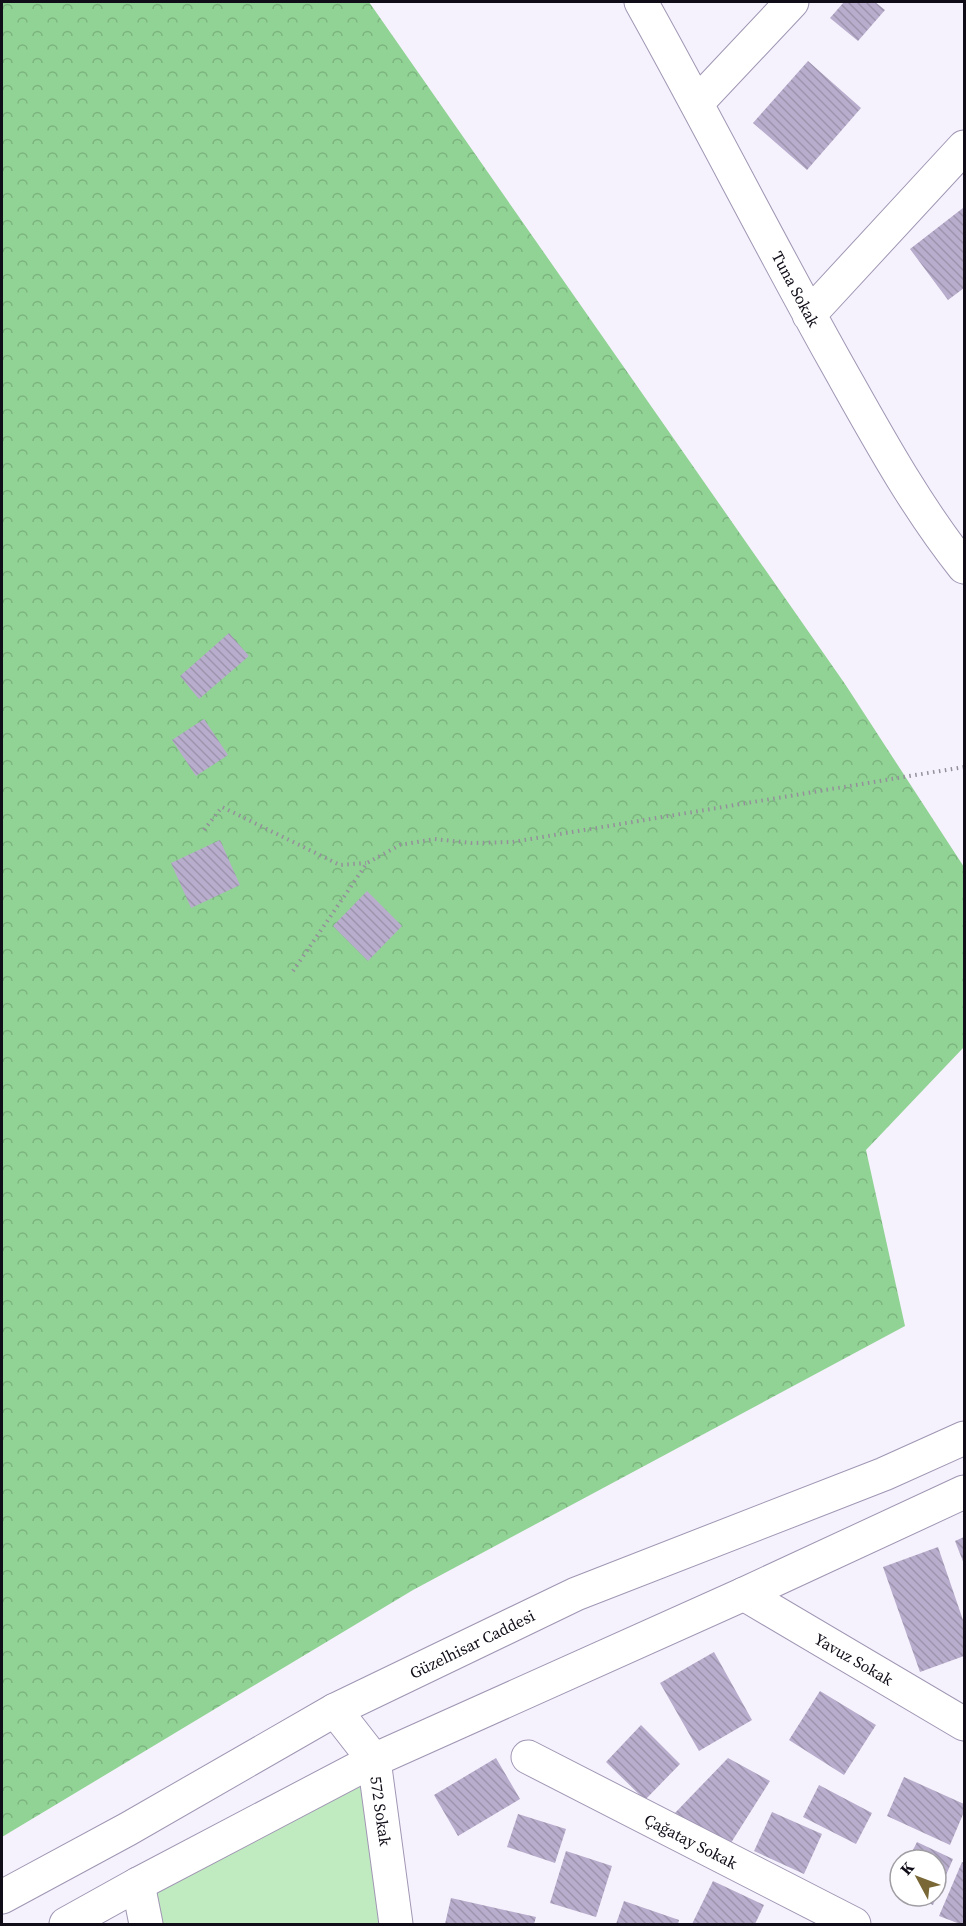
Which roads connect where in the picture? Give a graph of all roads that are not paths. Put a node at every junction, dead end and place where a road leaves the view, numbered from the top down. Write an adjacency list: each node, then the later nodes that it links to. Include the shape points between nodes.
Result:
1 (641, 2): 3 (street, Tuna Sokak)
2 (792, 2): 3 (street)
3 (698, 103): 5 (street, Tuna Sokak)
4 (964, 147): 5 (street)
5 (809, 315): 6 (street, Tuna Sokak, via 869,422 937,532)
6 (964, 567)
7 (964, 1438): 10 (street, Güzelhisar Caddesi, via 884,1474 576,1594)
8 (964, 1492): 9 (street)
9 (744, 1594): 11 (street, Yavuz Sokak); 13 (street)
10 (335, 1710): 13 (street, 572 Sokak); 15 (street, Güzelhisar Caddesi)
11 (964, 1724)
12 (528, 1757): 19 (street, Çağatay Sokak)
13 (374, 1760): 14 (street); 18 (street, 572 Sokak)
14 (138, 1884): 16 (street); 17 (street)
15 (2, 1897)
16 (66, 1924)
17 (146, 1924)
18 (396, 1924)
19 (854, 1924)

